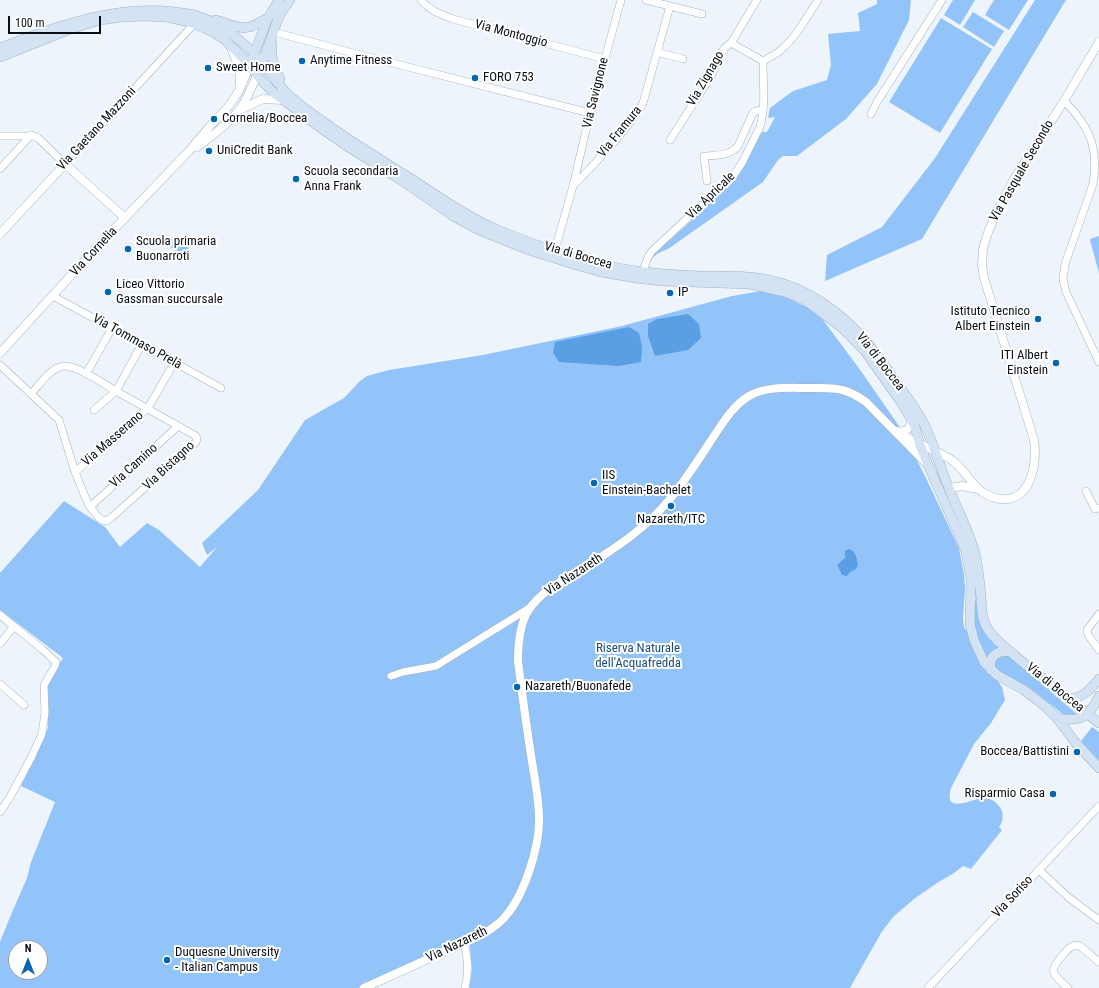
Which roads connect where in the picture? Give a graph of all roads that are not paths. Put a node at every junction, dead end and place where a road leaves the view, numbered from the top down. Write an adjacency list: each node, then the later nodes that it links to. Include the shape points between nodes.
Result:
1 (279, 0): 11 (main road)
2 (290, 0): 13 (main road)
3 (421, 0): 21 (street, Via Montoggio, via 431,9 453,19)
4 (620, 0): 21 (street, Via Savignone)
5 (646, 0): 9 (street)
6 (757, 0): 15 (street, Via Zignago)
7 (818, 0): 23 (street, via 795,36 778,53)
8 (942, 0): 33 (street)
9 (670, 6): 10 (street); 18 (street, Via Framura)
10 (702, 14)
11 (268, 18): 12 (main road, via 246,28 221,21); 19 (main road)
12 (198, 20): 16 (main road, Via di Boccea); 17 (main road, Via di Boccea, via 180,12 162,9 112,11 70,22); 19 (main road, Via di Boccea, via 215,23); 20 (main road, Via di Boccea, via 133,16 100,20); 38 (street, Via Gaetano Mazzoni)
13 (274, 32): 24 (main road); 28 (main road, via 272,60); 32 (street)
14 (1099, 42): 29 (street, Via Pasquale Secondo)
15 (731, 43): 23 (street); 36 (street, Via Zignago, via 720,53 711,76)
16 (230, 45): 25 (main road, Via di Boccea); 27 (street, via 239,67)
17 (0, 48)
18 (658, 52): 22 (street); 41 (street, Via Framura, via 639,112)
19 (254, 54): 24 (main road, Via di Boccea); 25 (main road)
20 (0, 57)
21 (605, 59): 32 (street, Via Savignone)
22 (683, 59)
23 (763, 62): 31 (street, Via Apricale)
24 (262, 63): 26 (main road); 28 (main road, Via di Boccea)
25 (250, 65): 26 (main road, Via di Boccea); 27 (street, Via Cornelia)
26 (257, 75): 28 (main road, Via di Boccea, via 270,90); 30 (street, Via Cornelia)
27 (240, 88): 37 (street, Via Cornelia, via 231,104)
28 (286, 98): 30 (street, via 263,99); 44 (main road, Via di Boccea, via 471,217 511,235); 45 (main road, Via di Boccea, via 340,142 479,230 518,246 601,272)
29 (1064, 101): 50 (street, via 1089,132 1095,149 1096,167 1093,184 1065,264 1063,279 1066,292); 67 (street, Via Pasquale Secondo, via 1000,206 986,238 982,260 984,278 1034,440 1034,466 1026,487 1022,493 1014,497 998,499)
30 (239, 110): 37 (street, Via Cornelia, via 215,134)
31 (764, 110): 40 (street, Via Apricale, via 753,113 734,151 730,154 704,156); 45 (street, Via Apricale, via 760,127 737,172 652,250 647,257)
32 (590, 113): 41 (street, Via Savignone)
33 (871, 114)
34 (0, 136): 35 (street)
35 (31, 136): 38 (street, via 38,138); 39 (street)
36 (670, 140)
37 (189, 151): 42 (street, Via Cornelia)
38 (65, 164): 42 (street); 43 (street, Via Gaetano Mazzoni)
39 (0, 169)
40 (707, 181)
41 (573, 186): 44 (street)
42 (125, 218): 46 (street, Via Cornelia)
43 (0, 234)
44 (555, 250): 45 (main road, Via di Boccea)
45 (643, 276): 59 (main road, Via di Boccea, via 677,282 749,284 781,291 806,301 836,323 857,343 876,366); 63 (main road, Via di Boccea, via 754,277 790,286 814,297 849,324 870,346 921,418)
46 (53, 296): 47 (street, Via Tommaso Prelà); 49 (street, Via Cornelia)
47 (112, 328): 48 (street, Via Tommaso Prelà); 53 (street)
48 (142, 344): 51 (street, Via Tommaso Prelà); 55 (street)
49 (0, 353)
50 (1099, 362)
51 (174, 363): 54 (street, Via Tommaso Prelà); 57 (street, Via Masserano)
52 (0, 365): 56 (street, Via Bistagno)
53 (86, 374): 55 (street, Via Bistagno); 56 (street, Via Bistagno, via 63,366 50,373)
54 (221, 388)
55 (116, 391): 57 (street, Via Bistagno); 58 (street)
56 (31, 394): 65 (street, Via Bistagno, via 60,422)
57 (148, 408): 60 (street, Via Bistagno); 65 (street, Via Masserano)
58 (94, 410)
59 (912, 420): 61 (street, via 905,431); 62 (main road, Via di Boccea)
60 (178, 426): 69 (street, Via Camino); 69 (street, Via Bistagno, via 197,437 196,441 109,519 104,521)
61 (893, 430): 62 (street, Via Nazareth); 64 (street, Via Nazareth); 71 (street, Via Nazareth, via 863,400 840,389 779,389 752,395 736,408 721,426 672,497 646,525 623,543 552,588)
62 (920, 444): 63 (street, Via Nazareth); 64 (main road, Via di Boccea)
63 (935, 451): 66 (main road, Via di Boccea); 67 (street, Via Pasquale Secondo, via 951,459)
64 (929, 467): 78 (main road, Via di Boccea, via 966,552 971,579 971,628 982,657)
65 (75, 472): 69 (street, Via Bistagno)
66 (949, 488): 67 (street, Via Pasquale Secondo, via 962,486); 77 (main road, Via di Boccea, via 974,550 984,623 994,638)
67 (978, 489)
68 (1086, 491): 70 (street, via 1095,510)
69 (90, 507)
70 (1098, 511)
71 (532, 607): 79 (street, via 436,666); 93 (street, Via Nazareth, via 523,623 518,655 538,808 537,844 525,882 509,913 496,926)
72 (1099, 614): 76 (street, via 1087,630)
73 (0, 615): 74 (street)
74 (14, 626): 75 (street); 90 (street, via 56,663 44,684 45,720 42,734)
75 (1, 643)
76 (1099, 650)
77 (1011, 652): 78 (main road, via 994,655 990,661); 83 (main road, Via di Boccea)
78 (991, 670): 86 (main road, Via di Boccea, via 1024,690)
79 (392, 676)
80 (1099, 679): 83 (main road, via 1083,695)
81 (0, 684): 84 (street)
82 (1099, 696): 85 (main road)
83 (1068, 699): 85 (main road, Via di Boccea)
84 (24, 705)
85 (1086, 714): 86 (main road, via 1076,720); 87 (main road, Via di Boccea)
86 (1057, 718): 88 (main road, Via di Boccea)
87 (1099, 723)
88 (1099, 768)
89 (1099, 806): 91 (street, Via Soriso)
90 (0, 812)
91 (1039, 870): 92 (street); 97 (street, Via Soriso)
92 (1099, 920)
93 (464, 943): 95 (street); 96 (street, Via Nazareth)
94 (1099, 962): 98 (street, via 1080,946 1072,946 1056,962 1053,969)
95 (468, 986)
96 (364, 988)
97 (928, 988)
98 (1068, 988)

